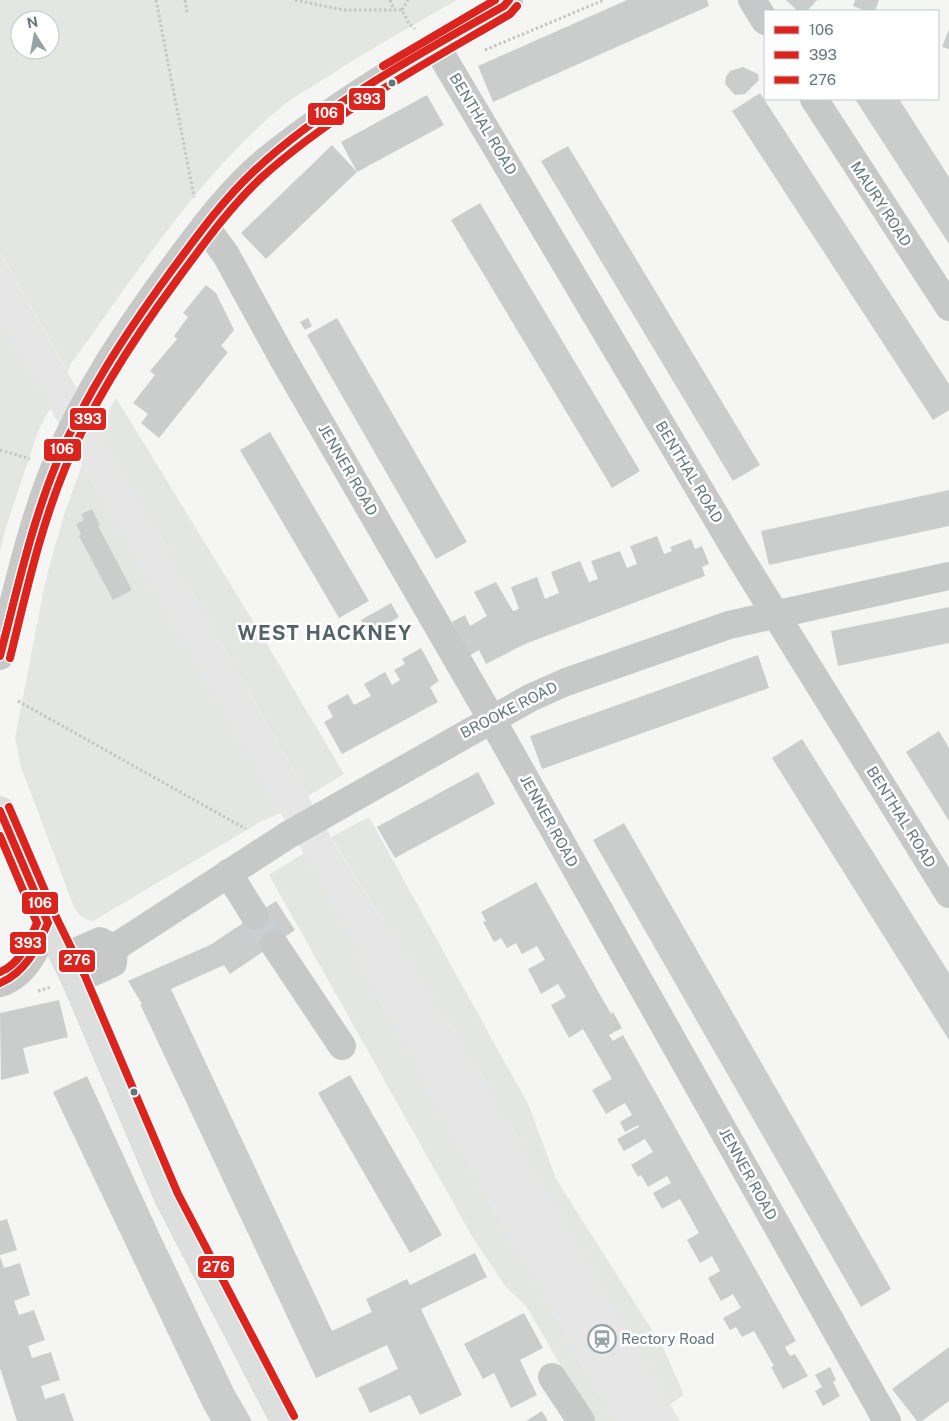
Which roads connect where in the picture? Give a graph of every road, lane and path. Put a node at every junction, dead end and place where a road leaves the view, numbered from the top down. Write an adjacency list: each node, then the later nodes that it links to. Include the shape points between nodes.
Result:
1 (156, 0): 16 (path, via 188,171)
2 (185, 0): 11 (path)
3 (295, 0): 9 (path, via 344,10)
4 (390, 0): 9 (path)
5 (408, 0): 10 (path)
6 (509, 0): 13 (street, via 504,6)
7 (604, 0): 14 (path)
8 (752, 0): 12 (street)
9 (394, 10): 10 (path)
10 (402, 10): 13 (path, via 409,24)
11 (187, 12)
12 (764, 19)
13 (427, 38): 16 (street, via 353,98 266,161); 21 (street, BENTHAL ROAD)
14 (482, 52)
15 (815, 100): 17 (street, MAURY ROAD)
16 (204, 226): 22 (street, via 142,311 89,396 63,448 32,534); 24 (street, JENNER ROAD, via 226,255 282,358)
17 (949, 307)
18 (0, 450): 19 (path)
19 (34, 460)
20 (949, 576): 21 (street, BROOKE ROAD)
21 (774, 614): 24 (street, BROOKE ROAD, via 729,625 566,682); 28 (street, BENTHAL ROAD)
22 (0, 656)
23 (18, 701): 26 (path)
24 (491, 718): 27 (street, BROOKE ROAD); 40 (street, JENNER ROAD)
25 (0, 811): 30 (highway)
26 (249, 831)
27 (228, 873): 29 (street); 32 (street, BROOKE ROAD)
28 (949, 894)
29 (255, 916)
30 (48, 923): 33 (highway); 35 (street, via 28,960 10,980)
31 (274, 944): 36 (street)
32 (114, 948): 33 (street, via 100,941); 34 (street, BROOKE ROAD, via 113,963)
33 (65, 956): 34 (highway)
34 (76, 980): 38 (highway, via 169,1198)
35 (0, 983)
36 (342, 1046)
37 (552, 1377): 39 (street)
38 (285, 1421)
39 (581, 1421)
40 (887, 1421)

